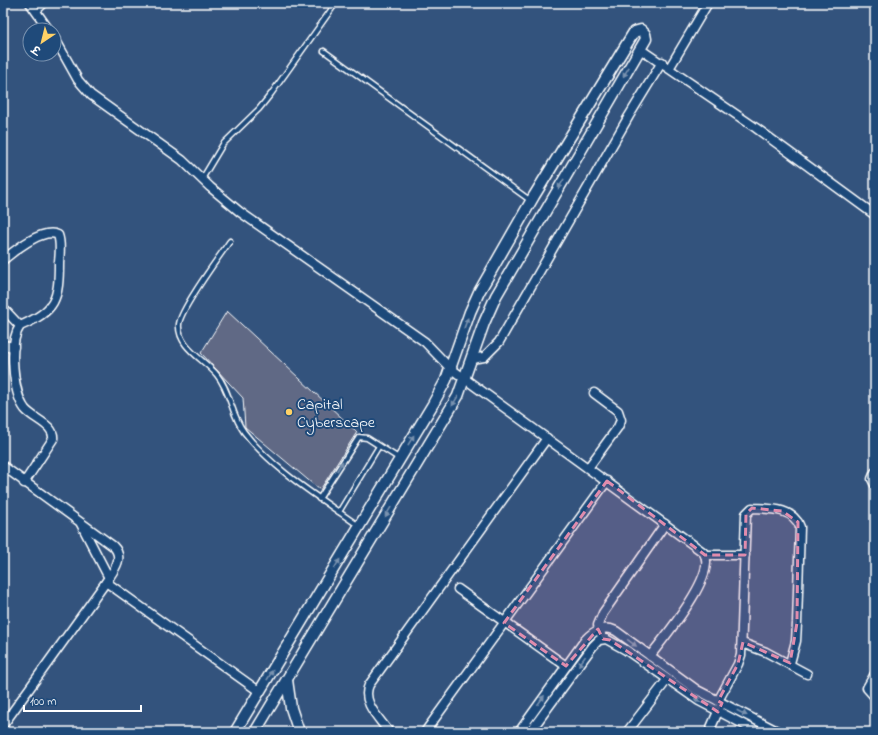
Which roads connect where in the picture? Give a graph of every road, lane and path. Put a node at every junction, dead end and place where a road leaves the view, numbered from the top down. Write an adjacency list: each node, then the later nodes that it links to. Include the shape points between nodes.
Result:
1 (30, 3): 5 (street)
2 (47, 3): 5 (lane)
3 (336, 3): 12 (lane, via 271,94 224,144)
4 (708, 3): 11 (street)
5 (36, 13): 6 (street)
6 (43, 22)
7 (640, 49): 10 (street); 13 (street, via 647,37 644,32 636,30); 21 (street, one-way to 21, via 496,296)
8 (62, 51): 12 (street, via 88,92 182,160)
9 (324, 51): 13 (lane)
10 (662, 62): 11 (street); 21 (street, via 500,342 484,357)
11 (670, 67): 14 (street)
12 (202, 179): 22 (street, via 240,212 425,342)
13 (531, 201): 22 (street, one-way to 13, via 474,303)
14 (875, 215)
15 (230, 241): 34 (lane, via 185,310 179,323 182,341 225,386 239,424 261,452)
16 (3, 260): 18 (street, via 38,237 50,233 58,235 60,280 57,297 43,314)
17 (3, 308): 18 (street)
18 (20, 326): 20 (street)
19 (3, 346): 20 (street)
20 (14, 346): 32 (street, via 14,372 18,397 26,410 49,427 54,435)
21 (471, 360): 23 (street)
22 (450, 368): 23 (street); 27 (street, one-way to 22, via 433,404)
23 (465, 379): 25 (street); 52 (street, one-way to 52, via 453,405)
24 (594, 393): 29 (street, via 618,411 621,420)
25 (547, 438): 29 (street); 63 (street, via 369,685 367,701)
26 (379, 446): 27 (lane); 34 (lane, one-way to 26, via 356,439 362,436); 35 (lane)
27 (400, 459): 38 (street)
28 (3, 466): 32 (street)
29 (588, 468): 31 (street)
30 (875, 472): 33 (street, via 872,479)
31 (606, 481): 37 (street); 43 (street)
32 (24, 483): 36 (street)
33 (875, 485)
34 (320, 499): 35 (lane)
35 (339, 512): 38 (lane)
36 (79, 522): 41 (street); 41 (street, via 116,549 118,563)
37 (665, 524): 40 (street); 44 (street, via 602,613)
38 (359, 526): 54 (street, one-way to 38)
39 (745, 554): 40 (street); 46 (street); 48 (street, via 746,514 752,508 782,511 798,522 800,534 796,641)
40 (705, 555): 47 (street, via 705,571 698,589)
41 (108, 580): 54 (street); 59 (street)
42 (458, 589): 43 (street)
43 (504, 623): 49 (street); 64 (street)
44 (598, 630): 45 (street); 47 (street, one-way to 47, via 613,630); 49 (street, via 585,640)
45 (603, 639): 53 (street, via 610,640 626,650); 66 (street, one-way to 66, via 593,646)
46 (742, 643): 48 (street); 56 (street, via 738,664)
47 (650, 656): 56 (street, via 697,690)
48 (790, 663): 50 (street)
49 (566, 666): 65 (street, one-way to 49)
50 (807, 674)
51 (875, 674): 55 (street, via 867,688)
52 (287, 680): 61 (street); 62 (street, via 291,708)
53 (667, 680): 57 (street, one-way to 53); 67 (street)
54 (260, 692): 58 (street)
55 (875, 696)
56 (720, 702): 57 (street); 70 (street, one-way to 70)
57 (718, 712): 68 (street); 69 (street)
58 (241, 722): 60 (street); 61 (street)
59 (3, 725)
60 (234, 732)
61 (256, 732)
62 (299, 732)
63 (388, 732)
64 (425, 732)
65 (519, 732)
66 (530, 732)
67 (627, 732)
68 (709, 732)
69 (758, 732)
70 (779, 732)

